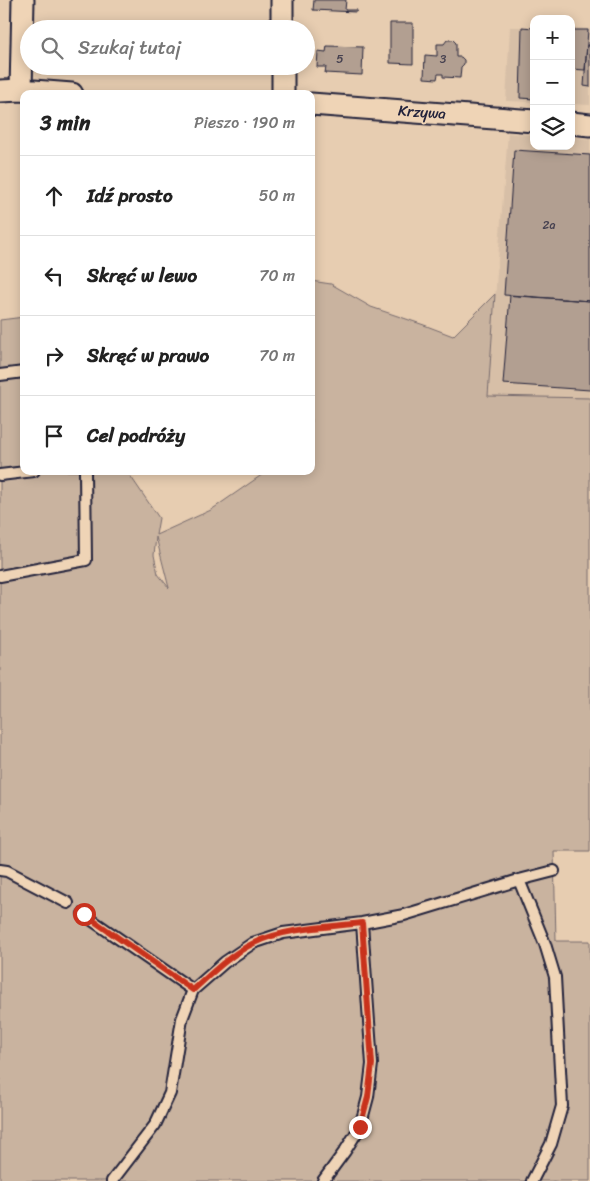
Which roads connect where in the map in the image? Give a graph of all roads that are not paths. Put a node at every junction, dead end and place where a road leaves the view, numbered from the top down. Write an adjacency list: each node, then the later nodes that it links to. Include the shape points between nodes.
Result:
1 (23, 0): 3 (street)
2 (282, 0): 4 (street)
3 (23, 20)
4 (282, 20)
5 (21, 75): 8 (street)
6 (283, 75): 9 (street)
7 (20, 90): 10 (street)
8 (21, 90)
9 (283, 90)
10 (0, 91)
11 (315, 104): 12 (street, Krzywa)
12 (530, 121)
13 (575, 123): 14 (street)
14 (590, 125)
15 (20, 372): 16 (lane)
16 (0, 375)
17 (20, 473): 18 (lane)
18 (0, 475)
19 (85, 475): 20 (lane, via 86,560)
20 (0, 576)
21 (0, 870): 24 (lane)
22 (554, 871): 23 (lane)
23 (519, 880): 26 (lane, via 404,915); 30 (lane, via 555,977 562,1106 551,1144)
24 (68, 903)
25 (84, 914): 27 (lane)
26 (362, 923): 27 (lane, via 283,933 253,943); 29 (lane, via 372,1064 368,1097 360,1127)
27 (193, 990): 28 (lane, via 182,1019 170,1093 155,1125)
28 (112, 1181)
29 (323, 1181)
30 (532, 1181)

